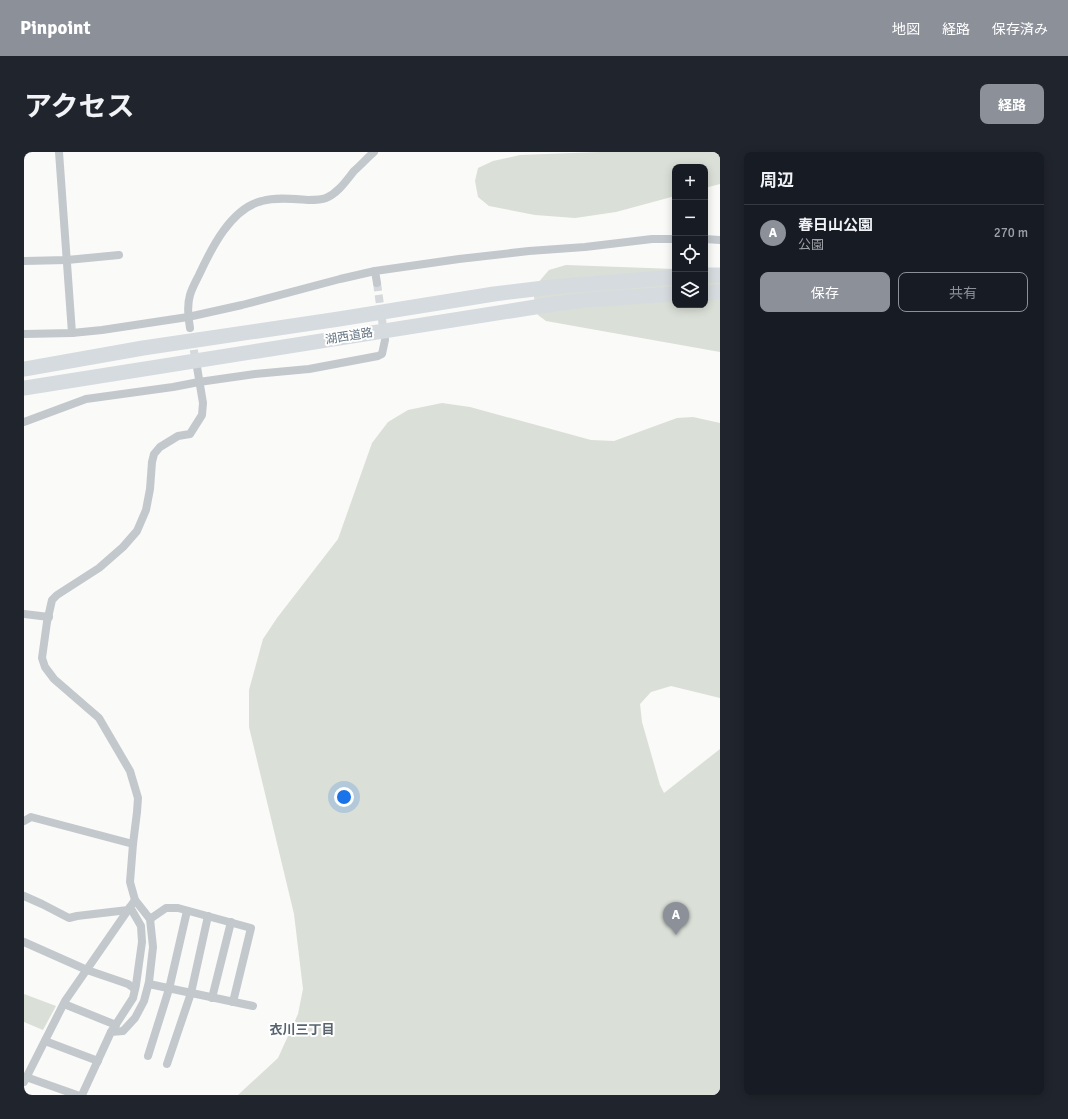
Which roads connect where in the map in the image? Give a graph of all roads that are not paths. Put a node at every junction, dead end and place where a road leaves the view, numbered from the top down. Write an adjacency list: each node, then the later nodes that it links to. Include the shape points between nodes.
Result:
1 (59, 152): 7 (street)
2 (374, 152): 17 (street, via 334,194 324,199 274,199 252,204 242,212 227,226 213,245 190,295)
3 (672, 239): 9 (street, via 529,251)
4 (708, 239): 5 (street)
5 (720, 240)
6 (119, 255): 7 (street)
7 (66, 260): 8 (street); 19 (street)
8 (24, 262)
9 (374, 271): 13 (street); 17 (street)
10 (708, 275): 11 (highway)
11 (720, 275)
12 (672, 277): 23 (highway, 湖西道路, via 494,294)
13 (377, 283)
14 (720, 292): 15 (highway)
15 (708, 293)
16 (672, 294): 25 (highway, 湖西道路, via 554,304)
17 (188, 317): 18 (street); 19 (street)
18 (190, 328)
19 (72, 333): 20 (street)
20 (24, 334)
21 (385, 340): 24 (street, via 382,354 378,356 310,369)
22 (197, 367): 24 (street)
23 (24, 369)
24 (199, 382): 26 (street, via 86,399); 28 (street, via 203,403 202,414 190,434 178,436 154,454 146,510 137,531 99,568 57,595 52,600)
25 (24, 388)
26 (24, 422)
27 (24, 614): 28 (street)
28 (48, 617): 30 (street, via 42,658 45,667 54,679 99,718 130,771 138,798)
29 (24, 821): 30 (street, via 32,817)
30 (133, 844): 32 (street)
31 (24, 896): 32 (street, via 69,918)
32 (131, 906): 35 (street); 38 (street); 40 (street, via 141,926 142,942)
33 (187, 911): 34 (street); 35 (street, via 166,908); 41 (street)
34 (208, 916): 36 (street); 42 (street)
35 (150, 919): 39 (street, via 153,947)
36 (231, 922): 43 (street); 44 (street, via 251,928)
37 (24, 942): 38 (street)
38 (87, 970): 40 (street, via 128,984); 45 (street)
39 (149, 984): 41 (street); 47 (street, via 144,1002 135,1018 123,1031)
40 (135, 989): 47 (street, via 133,998)
41 (169, 989): 42 (street); 49 (street)
42 (190, 993): 43 (street); 51 (street)
43 (212, 998): 44 (street)
44 (233, 1002): 46 (street)
45 (64, 1004): 47 (street); 48 (street)
46 (253, 1006)
47 (114, 1028): 50 (street)
48 (45, 1041): 50 (street); 52 (street)
49 (148, 1056)
50 (98, 1061): 54 (street)
51 (167, 1064)
52 (25, 1079): 53 (street)
53 (77, 1095)
54 (82, 1095)

